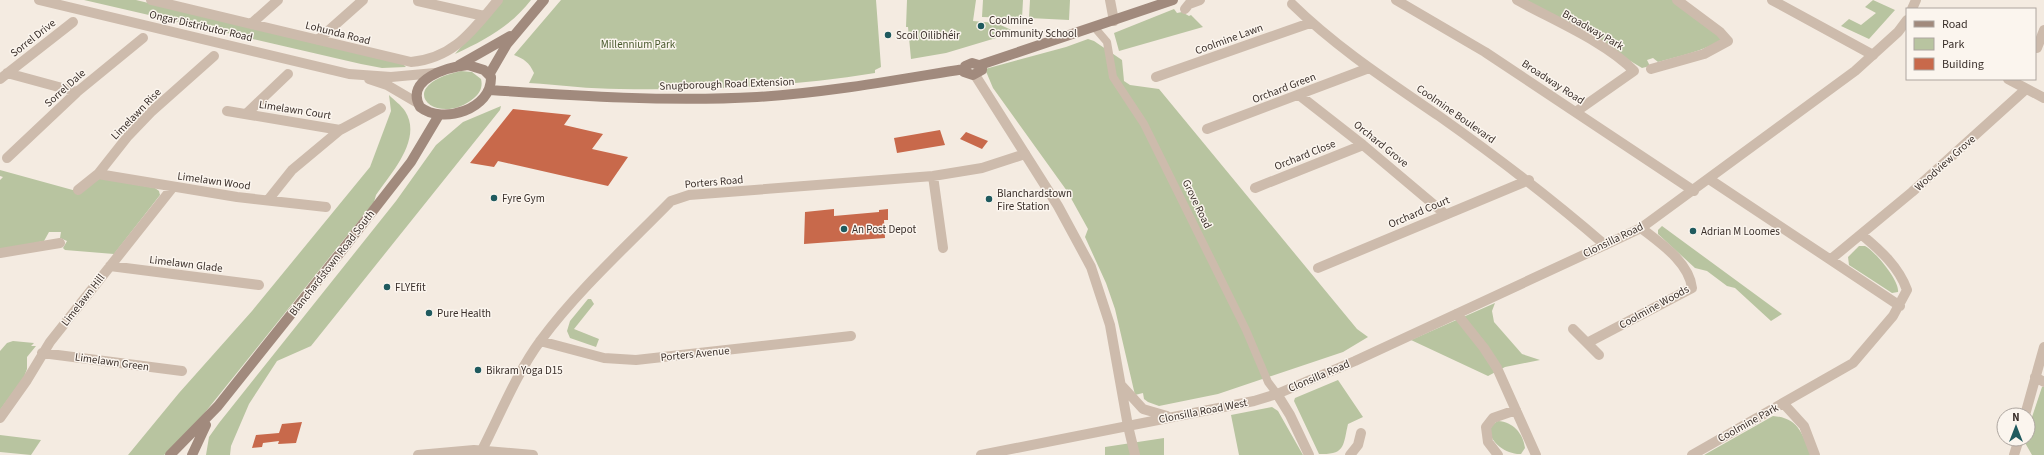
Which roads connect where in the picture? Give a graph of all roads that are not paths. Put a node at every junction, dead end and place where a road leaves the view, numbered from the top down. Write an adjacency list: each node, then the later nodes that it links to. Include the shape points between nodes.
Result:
1 (39, 0): 40 (street, Ongar Distributor Road)
2 (151, 0): 17 (street, Lohunda Road)
3 (193, 0): 17 (street)
4 (278, 0): 23 (street)
5 (363, 0): 29 (street)
6 (498, 0): 19 (street, Lohunda Road)
7 (544, 0): 26 (main road)
8 (1110, 0): 20 (street)
9 (1172, 0): 20 (main road)
10 (1200, 0): 18 (street, via 1189,4)
11 (1396, 0): 54 (street, Broadway Road, via 1485,52)
12 (1517, 0): 54 (street, Broadway Park, via 1600,46 1634,70 1632,74)
13 (1677, 0): 37 (street, via 1720,32 1728,41 1695,56)
14 (1772, 0): 31 (street)
15 (418, 1): 19 (street)
16 (1292, 4): 22 (street, Coolmine Boulevard)
17 (184, 8): 23 (street, Lohunda Road)
18 (1185, 9)
19 (484, 16): 29 (street, Lohunda Road, via 461,43 447,53 421,62 411,62)
20 (1114, 21): 25 (main road)
21 (73, 22): 43 (street, Sorrel Drive)
22 (1310, 23): 35 (street, Coolmine Boulevard); 44 (street, Coolmine Lawn)
23 (251, 24): 29 (street, Lohunda Road)
24 (1906, 24): 31 (street, Clonsilla Road)
25 (1094, 28): 33 (main road); 95 (street, Grove Road, via 1107,42 1113,77 1144,124 1246,330 1268,382)
26 (519, 29): 34 (main road, via 497,45); 41 (main road)
27 (2044, 30): 30 (street)
28 (142, 38): 48 (street, Sorrel Dale)
29 (318, 40)
30 (2037, 48)
31 (1873, 55): 64 (street, Clonsilla Road)
32 (214, 56): 62 (street, Limelawn Rise, via 149,114)
33 (980, 65): 36 (main road, via 972,63); 42 (main road, via 982,72)
34 (457, 66): 38 (main road); 41 (main road, via 477,67)
35 (1369, 68): 49 (street, Orchard Green); 65 (street, Coolmine Boulevard)
36 (964, 69): 42 (main road, via 966,73); 47 (main road, Snugborough Road Extension, via 835,89 757,97 624,99)
37 (1651, 69)
38 (435, 73): 40 (street, Ongar Distributor Road, via 391,77); 51 (main road, via 419,87)
39 (288, 74): 55 (street, Limelawn Court)
40 (358, 75): 51 (street, Ongar Distributor Road, via 387,85)
41 (489, 75): 47 (main road, via 492,80)
42 (975, 75): 60 (street)
43 (4, 76): 48 (street, Sorrel Drive)
44 (1156, 77)
45 (2010, 80): 46 (street)
46 (2026, 89): 50 (street); 74 (street, Woodview Grove)
47 (490, 90): 56 (main road, via 472,108)
48 (77, 92): 61 (street, Sorrel Dale)
49 (1299, 95): 57 (street, Orchard Green); 59 (street, Orchard Grove)
50 (2044, 98)
51 (416, 102): 56 (main road, via 420,109)
52 (381, 108): 58 (street, Limelawn Court)
53 (227, 111): 55 (street, Limelawn Court)
54 (1577, 111): 69 (street, Broadway Road)
55 (246, 114): 58 (street, Limelawn Court)
56 (439, 115): 97 (main road, Blanchardstown Road South, via 411,162)
57 (1207, 129)
58 (340, 130): 70 (street, Limelawn Court, via 292,170)
59 (1363, 144): 67 (street, Orchard Close); 72 (street, Orchard Grove)
60 (1025, 154): 63 (street, Porters Road, via 982,168); 94 (street, via 1064,214 1091,267 1106,310)
61 (7, 158)
62 (98, 174): 66 (street, Limelawn Wood); 68 (street, Limelawn Rise)
63 (933, 176): 77 (street); 87 (street, Porters Road, via 689,195 675,199 662,208 604,269)
64 (1709, 179): 69 (street, Clonsilla Road); 79 (street)
65 (1529, 180): 72 (street, Orchard Court); 76 (street, Coolmine Boulevard)
66 (173, 187): 70 (street, Limelawn Wood); 80 (street, Limelawn Hill)
67 (1255, 188)
68 (78, 190)
69 (1694, 191): 73 (street, Clonsilla Road)
70 (268, 200): 71 (street, Limelawn Wood)
71 (326, 207)
72 (1445, 214): 81 (street, Orchard Court)
73 (1641, 228): 76 (street, Clonsilla Road); 88 (street, Coolmine Woods, via 1685,268 1692,279 1692,288)
74 (1862, 235): 79 (street, Woodview Grove); 83 (street, via 1879,250 1906,286 1906,294)
75 (54, 241): 78 (street)
76 (1605, 245): 84 (street, Clonsilla Road)
77 (943, 248)
78 (0, 253)
79 (1831, 259): 83 (street)
80 (110, 266): 82 (street, Limelawn Glade); 90 (street, Limelawn Hill)
81 (1318, 268)
82 (259, 285)
83 (1900, 306): 96 (street, Coolmine Park, via 1853,362)
84 (1457, 314): 95 (street, Clonsilla Road); 99 (street, via 1491,358)
85 (1573, 329): 88 (street)
86 (851, 336): 87 (street, Porters Avenue, via 624,360 588,355)
87 (540, 342): 104 (street, Porters Road)
88 (1587, 344): 91 (street)
89 (2044, 347): 93 (street)
90 (42, 353): 92 (street, Limelawn Green); 101 (street, Limelawn Hill, via 27,380)
91 (1599, 355)
92 (182, 371)
93 (2039, 379): 98 (street)
94 (1122, 385): 100 (street, via 1143,409); 102 (street)
95 (1277, 394): 100 (street, Clonsilla Road West, via 1254,401); 111 (street)
96 (1783, 404): 115 (street, Coolmine Park); 116 (street, Coolmine Park, via 1804,426)
97 (218, 406): 105 (main road, Blanchardstown Road South); 106 (main road, Blanchardstown Road South, via 196,442)
98 (2028, 407)
99 (1516, 410): 113 (street, via 1493,418 1486,427 1488,442); 114 (street)
100 (1169, 417): 102 (street, Clonsilla Road West)
101 (0, 418)
102 (1128, 426): 109 (street); 110 (street)
103 (1361, 432): 112 (street, via 1358,445)
104 (476, 452): 107 (street); 108 (street)
105 (170, 455)
106 (192, 455)
107 (418, 455)
108 (532, 455)
109 (981, 455)
110 (1135, 455)
111 (1309, 455)
112 (1350, 455)
113 (1498, 455)
114 (1536, 455)
115 (1692, 455)
116 (1815, 455)

